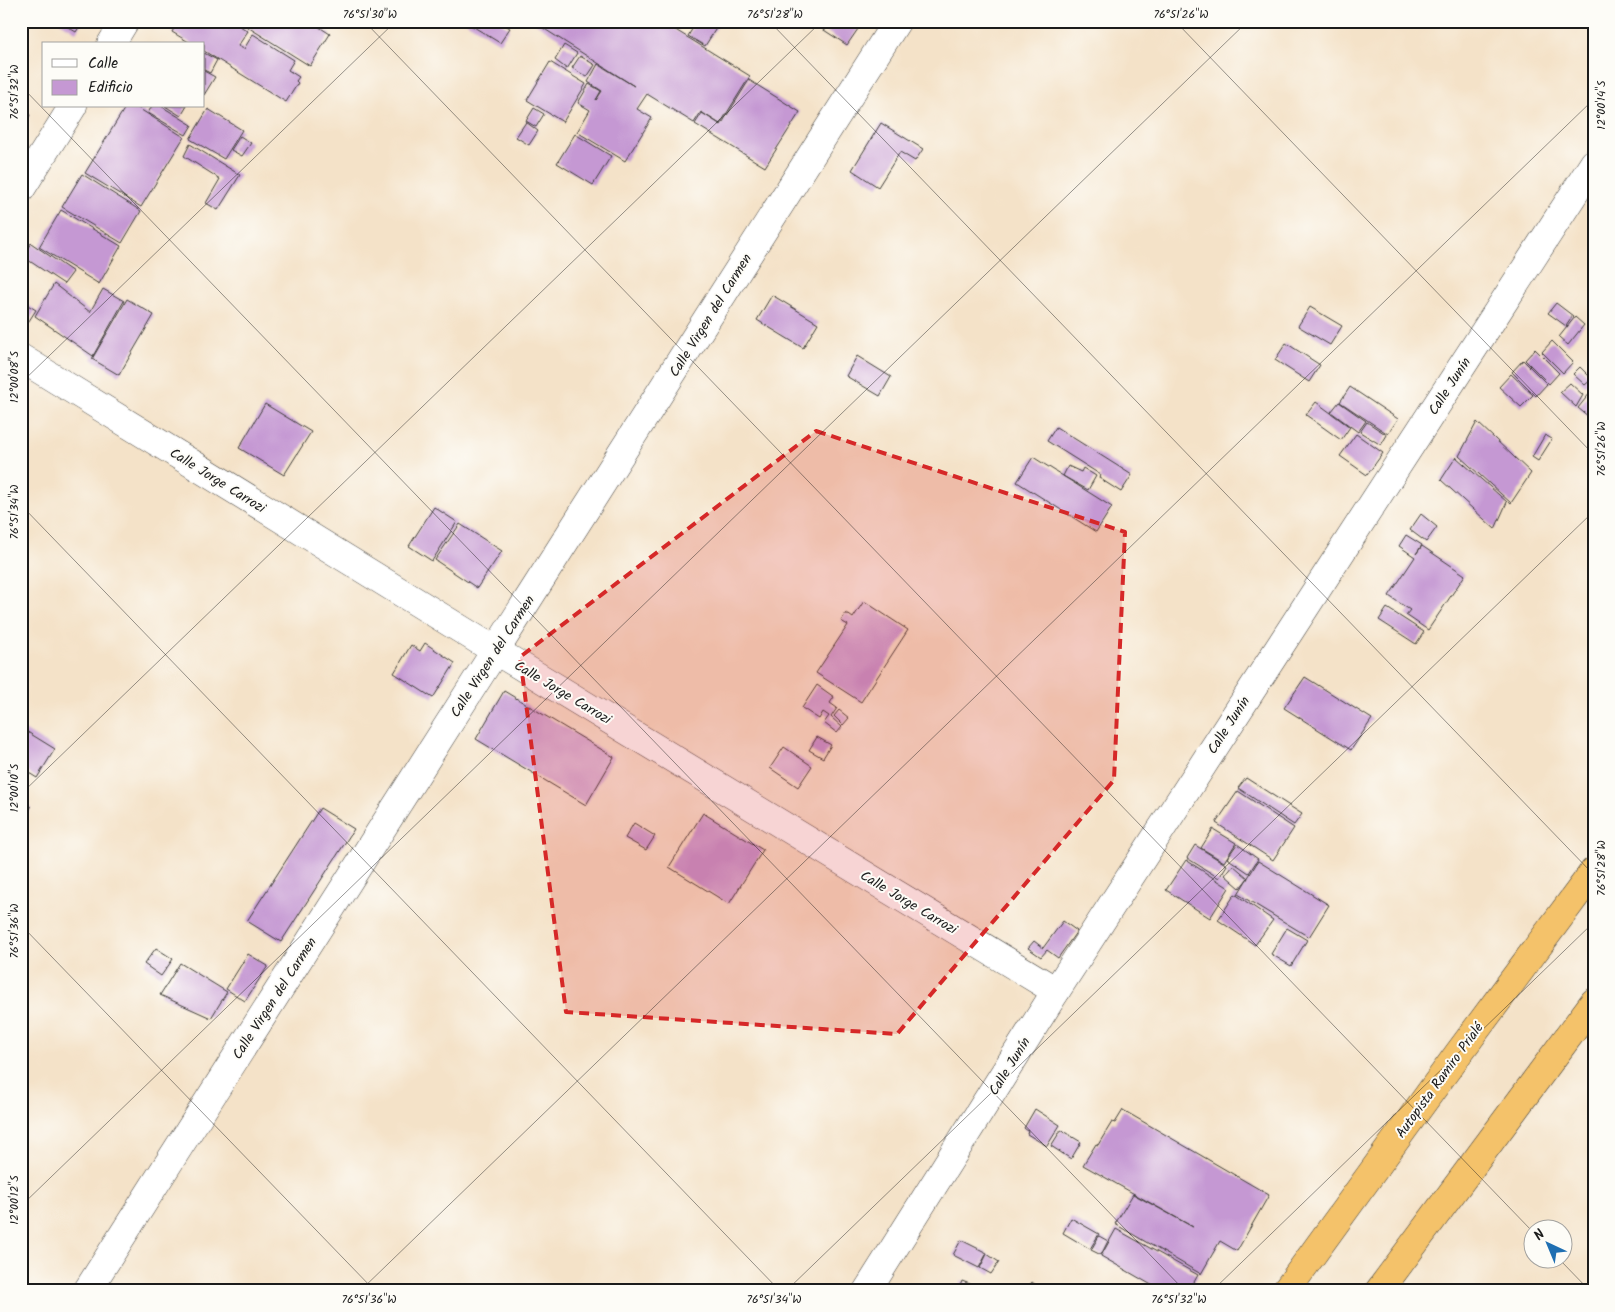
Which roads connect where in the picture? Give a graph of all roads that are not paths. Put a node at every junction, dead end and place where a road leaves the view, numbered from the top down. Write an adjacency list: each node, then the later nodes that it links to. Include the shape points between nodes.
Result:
1 (125, 21): 3 (street)
2 (897, 21): 8 (street, Calle Virgen del Carmen)
3 (112, 42)
4 (72, 108): 6 (street)
5 (1594, 163): 10 (street, Calle Junín)
6 (21, 190)
7 (21, 358): 8 (street, Calle Jorge Carrozi)
8 (496, 651): 10 (street, Calle Jorge Carrozi); 12 (street, Calle Virgen del Carmen)
9 (1594, 871): 14 (highway, Autopista Ramiro Prialé)
10 (1056, 991): 13 (street, Calle Junín)
11 (1594, 1002): 15 (highway)
12 (87, 1291)
13 (867, 1291)
14 (1286, 1291)
15 (1380, 1291)

